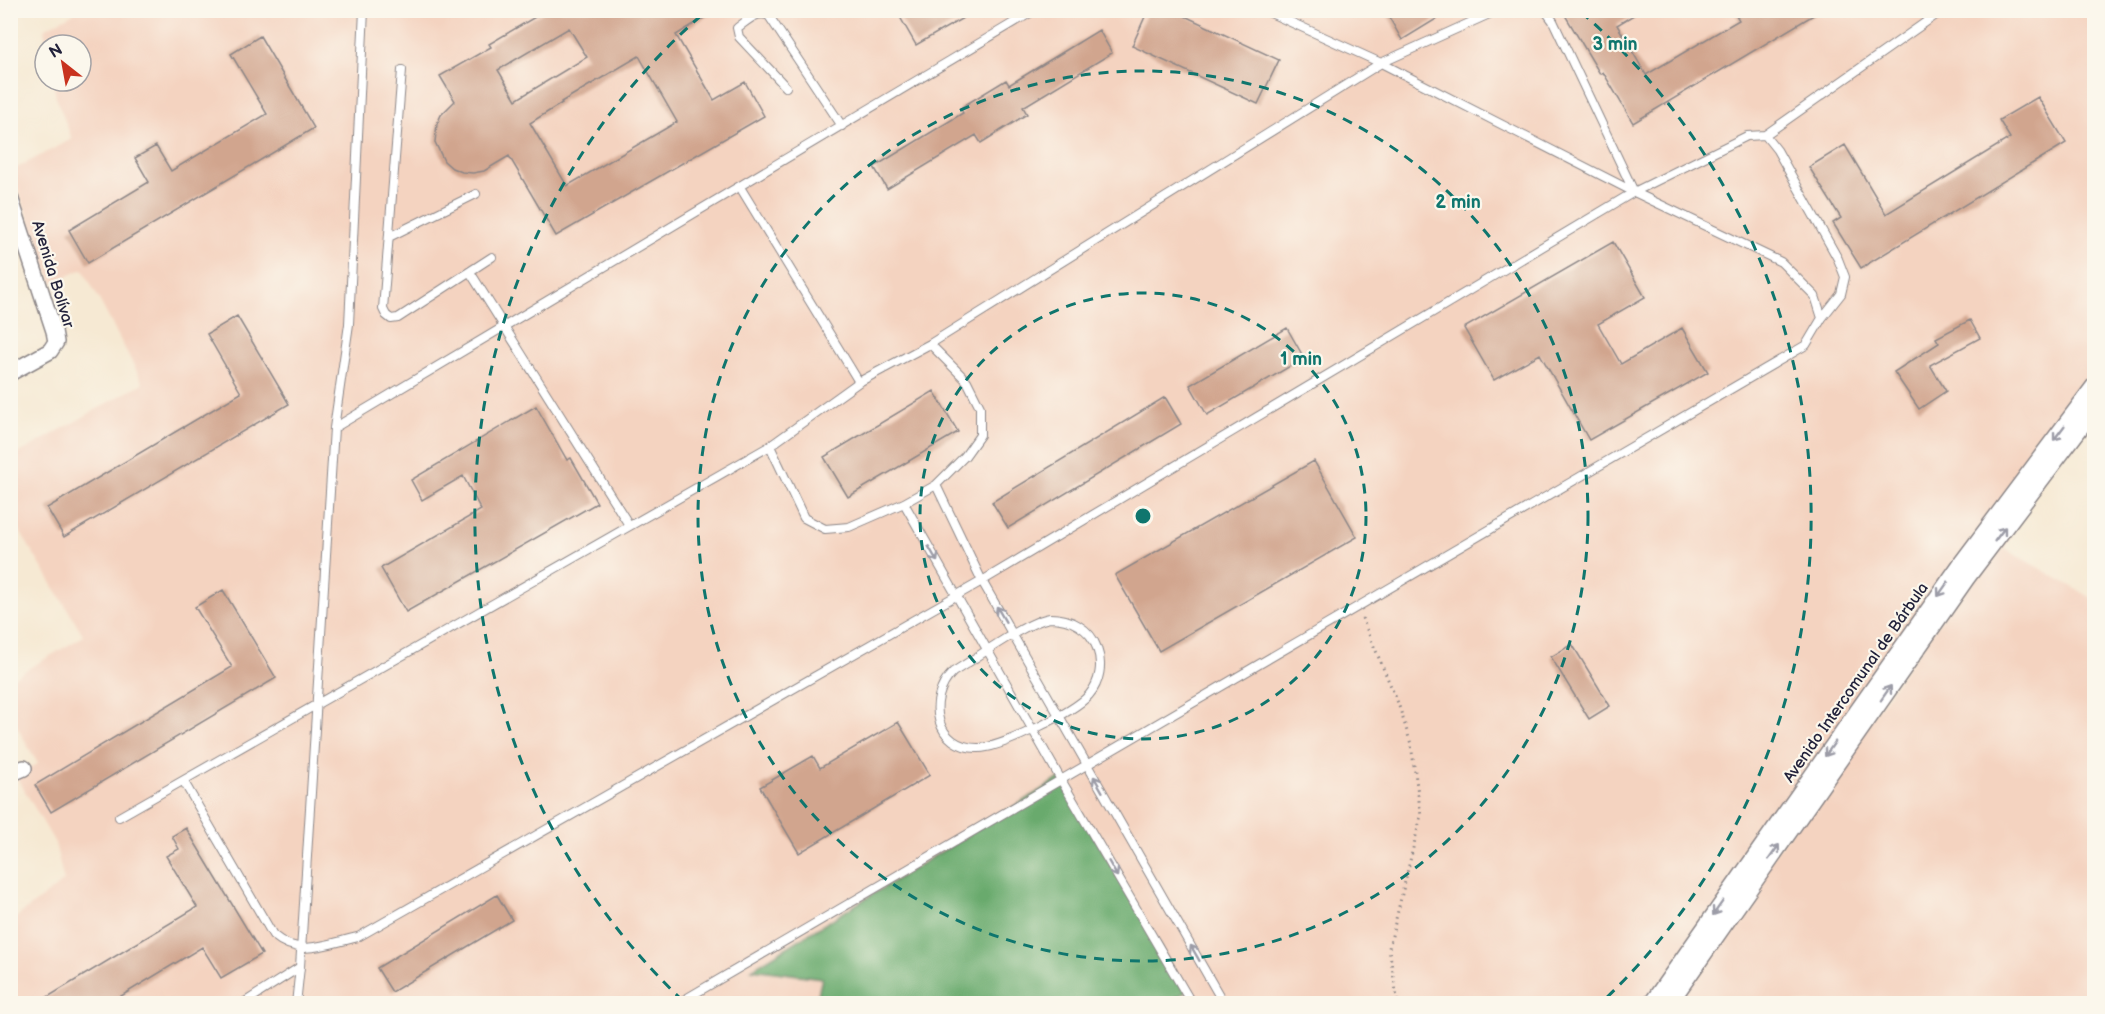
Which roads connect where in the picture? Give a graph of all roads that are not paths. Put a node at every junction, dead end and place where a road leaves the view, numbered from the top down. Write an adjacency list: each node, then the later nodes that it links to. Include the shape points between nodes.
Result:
1 (364, 10): 26 (lane, via 349,324)
2 (1035, 10): 10 (lane)
3 (1264, 10): 7 (lane)
4 (1498, 10): 7 (lane)
5 (1545, 10): 13 (lane)
6 (1943, 10): 11 (lane)
7 (1381, 63): 13 (lane); 21 (lane)
8 (402, 70): 16 (lane)
9 (786, 87): 10 (lane, via 739,38 737,28 758,14 769,16)
10 (842, 126): 12 (lane)
11 (1765, 135): 13 (lane, via 1747,136); 19 (lane, via 1778,150 1845,277 1841,294)
12 (740, 187): 20 (lane); 23 (lane)
13 (1634, 192): 19 (lane, via 1781,262 1815,296); 31 (lane)
14 (476, 194): 16 (lane)
15 (12, 205): 22 (street, Avenida Bolívar, via 56,342 50,351)
16 (391, 236): 18 (lane, via 383,309 391,319)
17 (492, 257): 18 (lane)
18 (470, 272): 20 (lane)
19 (1822, 318): 38 (lane, via 1806,345)
20 (506, 326): 26 (lane); 30 (lane)
21 (930, 344): 23 (lane); 28 (lane, via 967,381 980,407 980,435)
22 (10, 373)
23 (859, 382): 27 (lane)
24 (2094, 386): 44 (street, Avenido Intercomunal de Bárbula, one-way to 44, via 1962,562)
25 (2094, 410): 44 (street, Avenido Intercomunal de Bárbula, one-way to 25, via 1967,578)
26 (334, 428): 35 (lane)
27 (770, 446): 29 (lane, via 804,518 825,529 849,527); 30 (lane)
28 (936, 485): 29 (lane); 31 (lane)
29 (904, 503): 32 (lane, one-way to 32)
30 (629, 525): 35 (lane)
31 (982, 581): 32 (lane); 33 (lane, one-way to 31)
32 (957, 595): 34 (lane); 42 (lane, via 358,937)
33 (1013, 635): 34 (lane); 36 (lane); 36 (lane, via 1041,620 1060,618 1078,625 1092,639 1100,658 1098,679 1087,697)
34 (988, 651): 37 (lane); 37 (lane, via 953,672 941,687 936,706 942,726 957,742 978,748)
35 (317, 706): 40 (lane); 42 (lane)
36 (1058, 716): 37 (lane); 38 (lane)
37 (1033, 730): 39 (lane)
38 (1086, 764): 39 (lane); 49 (lane, one-way to 38)
39 (1060, 778): 47 (lane); 48 (lane, one-way to 48)
40 (184, 782): 41 (lane); 42 (lane, via 273,936 283,944)
41 (118, 817)
42 (301, 949): 43 (lane)
43 (300, 968): 45 (lane); 46 (lane)
44 (1661, 1002)
45 (242, 1004)
46 (296, 1004)
47 (677, 1004)
48 (1192, 1004)
49 (1224, 1004)

